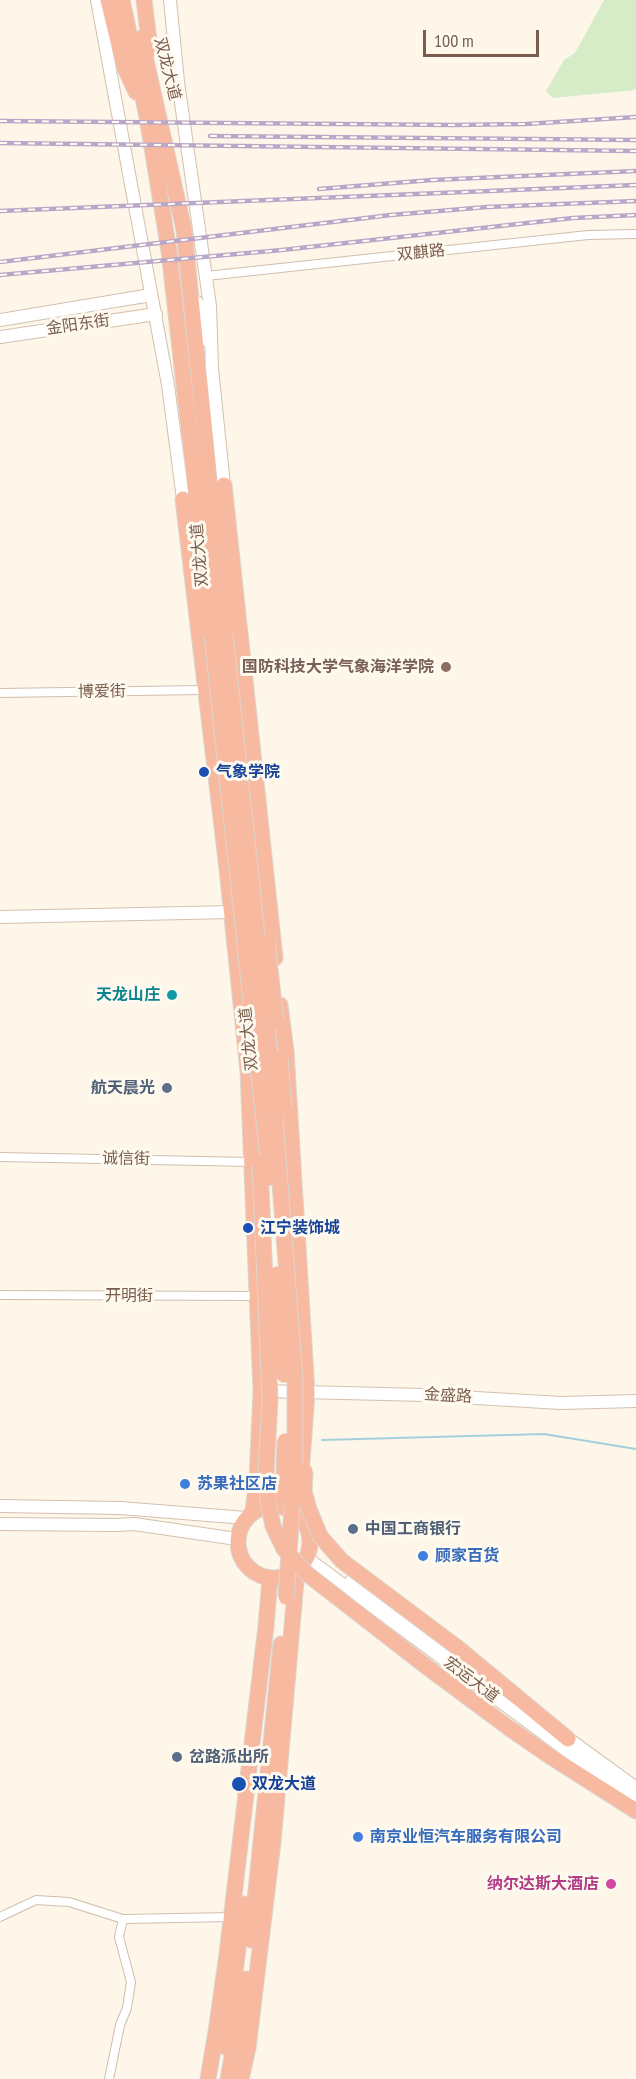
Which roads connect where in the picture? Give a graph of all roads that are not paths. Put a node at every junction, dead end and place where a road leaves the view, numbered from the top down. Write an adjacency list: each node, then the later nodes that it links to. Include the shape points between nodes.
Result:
1 (96, 0): 11 (street)
2 (108, 0): 7 (highway, via 124,66)
3 (122, 0): 7 (highway, 双龙大道)
4 (133, 0): 7 (highway, 双龙大道)
5 (144, 0): 7 (highway)
6 (170, 0): 10 (street)
7 (153, 115): 9 (highway, 双龙大道, via 184,230); 18 (highway, 双龙大道)
8 (636, 234): 10 (street, 双麒路, via 588,235)
9 (188, 264): 15 (street); 18 (highway, 双龙大道)
10 (206, 276): 15 (street)
11 (152, 295): 12 (street); 13 (street, 金阳东街)
12 (156, 314): 14 (street, 金阳东街); 17 (street)
13 (0, 320)
14 (0, 337)
15 (212, 368): 16 (street)
16 (224, 485): 30 (highway, 双龙大道, via 286,1051)
17 (183, 500): 19 (highway, 双龙大道)
18 (218, 635): 21 (highway, 双龙大道, bridge); 24 (highway, 双龙大道, bridge)
19 (204, 690): 20 (street, 博爱街); 22 (highway, 双龙大道)
20 (0, 693)
21 (243, 800): 39 (highway, bridge, via 262,901 282,1081 301,1341 304,1491 309,1509 320,1536 342,1561 458,1648); 46 (highway, 双龙大道, bridge, via 281,1192 295,1381 295,1464 285,1608 245,1990)
22 (232, 912): 23 (street); 26 (highway, 双龙大道, via 248,1071)
23 (0, 917)
24 (259, 1068): 42 (highway, bridge, via 270,1399 266,1474 273,1526 284,1549 306,1573 427,1668 551,1757); 46 (highway, 双龙大道, bridge, via 285,1387 285,1457 269,1699)
25 (0, 1156): 26 (street, 诚信街)
26 (252, 1162): 28 (highway, 双龙大道)
27 (0, 1295): 28 (street, 开明街)
28 (258, 1296): 29 (highway, 双龙大道)
29 (261, 1391): 30 (street, 金盛路); 34 (highway, 双龙大道, via 257,1479)
30 (307, 1393): 31 (street, 金盛路, via 561,1403); 33 (highway, 双龙大道)
31 (636, 1401)
32 (0, 1506): 34 (street)
33 (297, 1514): 34 (highway, via 275,1506); 37 (highway, via 309,1532)
34 (249, 1515): 36 (highway)
35 (0, 1524): 36 (street, via 134,1524)
36 (237, 1539): 38 (highway, via 238,1550 250,1570)
37 (305, 1560): 38 (highway, via 289,1576); 39 (street, 宏运大道); 41 (street, 宏运大道); 51 (highway, via 248,2048)
38 (270, 1578): 44 (highway)
39 (568, 1739): 40 (street, 宏运大道)
40 (636, 1788)
41 (636, 1802)
42 (636, 1811)
43 (0, 1917): 45 (street, via 36,1900 69,1902)
44 (231, 1917): 45 (street); 48 (highway)
45 (123, 1919): 47 (street, via 119,1937 131,1982)
46 (229, 2054): 49 (highway, 双龙大道); 50 (highway, 双龙大道)
47 (109, 2079)
48 (208, 2079)
49 (217, 2079)
50 (228, 2079)
51 (241, 2079)

